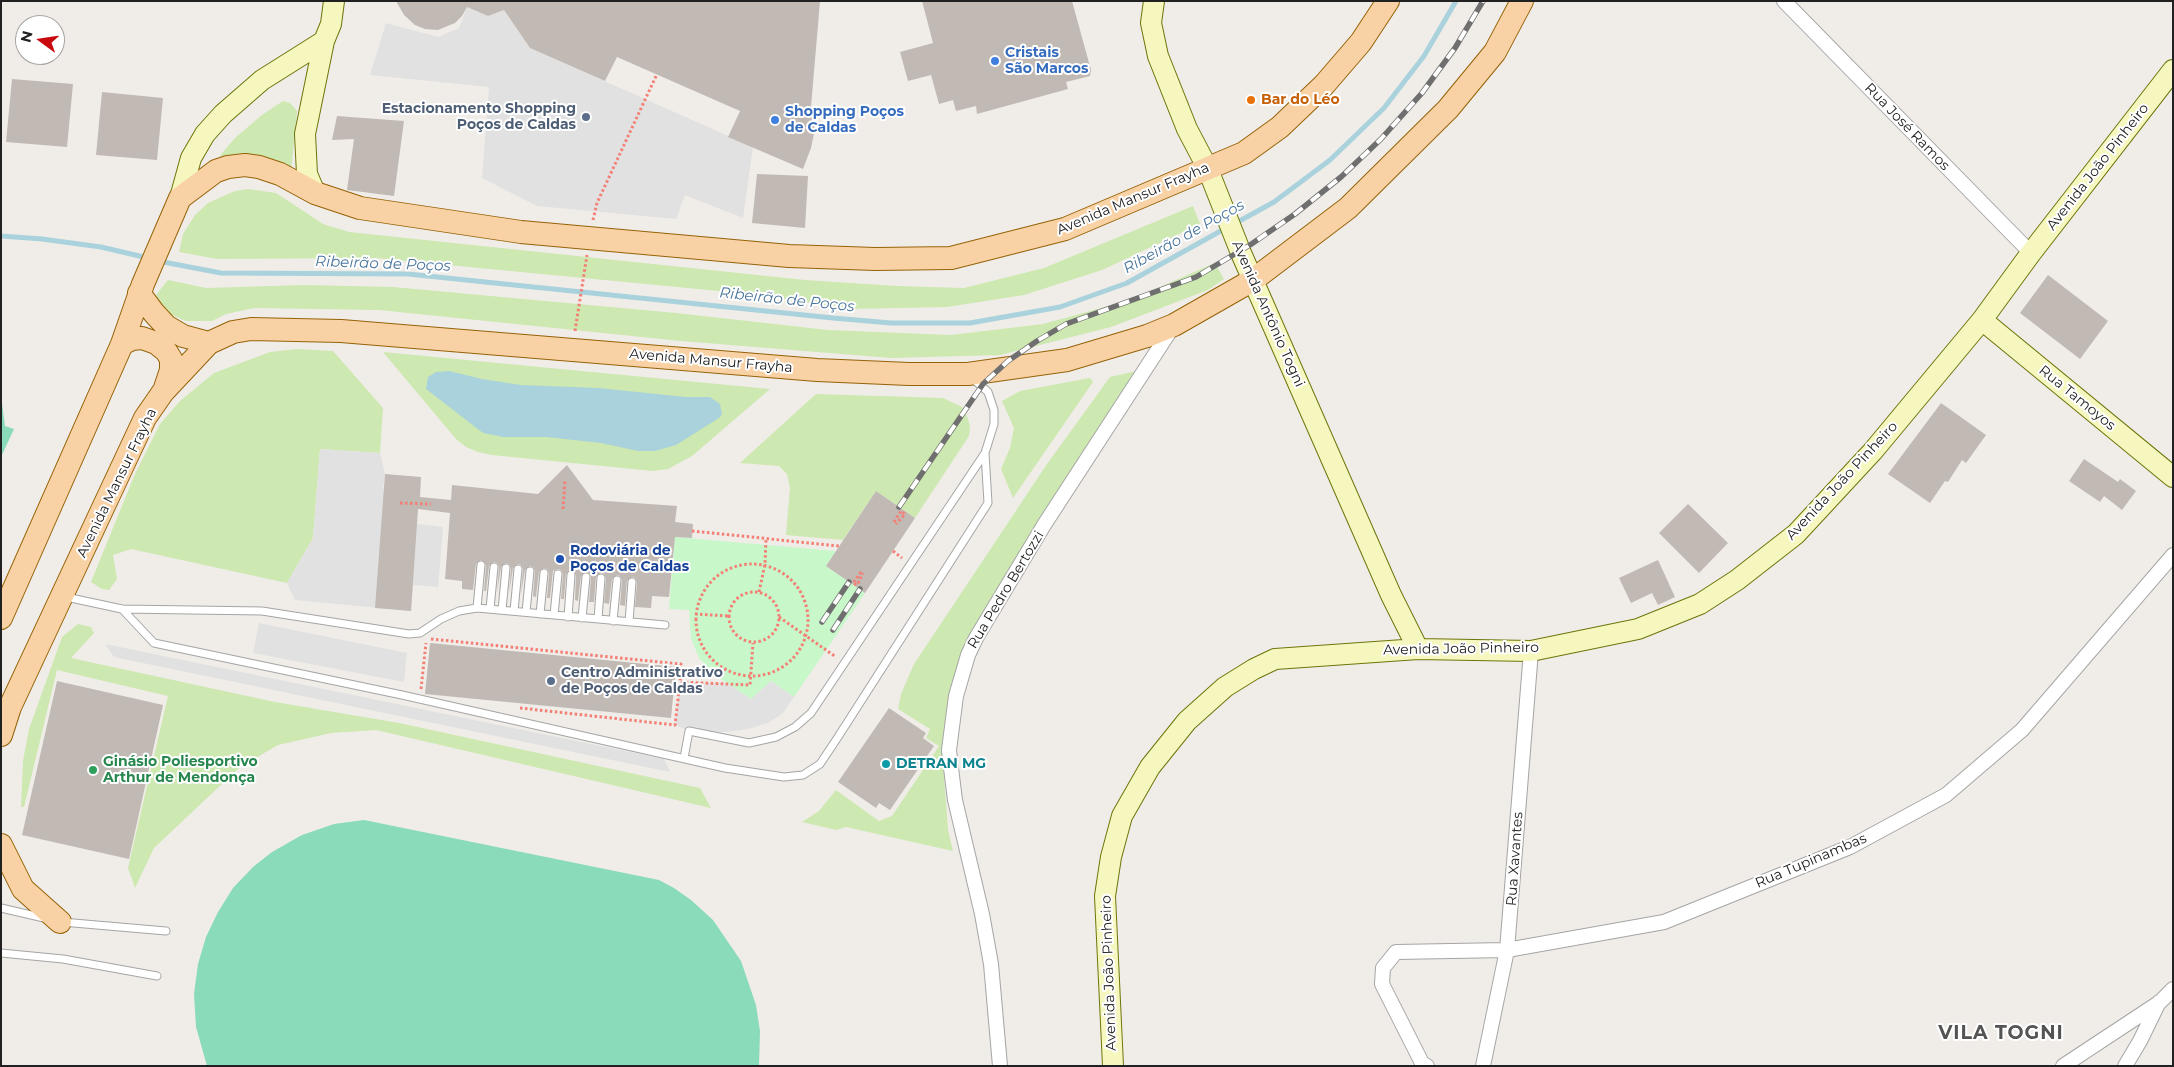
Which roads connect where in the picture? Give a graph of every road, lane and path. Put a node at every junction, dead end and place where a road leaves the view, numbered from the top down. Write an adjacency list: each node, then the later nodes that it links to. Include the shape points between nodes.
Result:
1 (334, 1): 6 (street, via 331,24)
2 (1154, 1): 9 (street, Avenida Antônio Togni, via 1151,23 1158,56 1187,129)
3 (1388, 1): 9 (main road, Avenida Mansur Frayha, via 1361,42 1324,85 1280,127 1244,152)
4 (1522, 1): 14 (main road, Avenida Mansur Frayha, via 1495,52 1442,116 1348,208)
5 (1784, 1): 13 (street, Rua José Ramos)
6 (324, 41): 10 (street, via 305,134 307,174); 11 (street, via 262,80 223,114 205,134 191,158)
7 (2173, 70): 13 (street, Avenida João Pinheiro)
8 (657, 74): 12 (path, via 597,203)
9 (1207, 168): 12 (main road, Avenida Mansur Frayha, via 1065,230 951,258 789,256); 14 (street, Avenida Antônio Togni)
10 (315, 192): 11 (main road, Avenida Mansur Frayha, via 280,174 245,165 216,171); 12 (main road, Avenida Mansur Frayha, via 360,208 399,215)
11 (180, 198): 15 (main road, Avenida Mansur Frayha)
12 (590, 238): 16 (path)
13 (2030, 253): 17 (street, Avenida João Pinheiro)
14 (1253, 280): 18 (main road, Avenida Mansur Frayha); 47 (street, Avenida Antônio Togni)
15 (141, 289): 19 (main road, via 166,326 183,336); 20 (main road, Avenida Mansur Frayha)
16 (578, 316)
17 (1982, 320): 24 (street, Rua Tamoyos); 71 (street, Avenida João Pinheiro, via 1873,452 1815,514 1796,534 1737,580 1700,604 1638,629)
18 (1174, 325): 21 (main road, Avenida Mansur Frayha, via 1067,360); 88 (street, Rua Pedro Bertozzi, via 1044,525 976,638 956,696 949,750 951,768 991,964)
19 (210, 343): 21 (main road, Avenida Mansur Frayha, via 233,332 281,328 817,370); 22 (main road, Avenida Mansur Frayha)
20 (122, 344): 22 (main road, via 142,338 166,350 171,370); 61 (main road, Avenida Mansur Frayha)
21 (968, 374): 23 (lane, via 988,392 994,410 994,424)
22 (163, 392): 48 (main road, Avenida Mansur Frayha, via 145,418)
23 (985, 453): 72 (lane); 78 (lane, via 988,503 820,764 802,775 784,777)
24 (2173, 477)
25 (565, 479): 28 (path)
26 (400, 502): 27 (path)
27 (431, 504)
28 (563, 509)
29 (692, 531): 30 (path)
30 (766, 540): 31 (path); 33 (path)
31 (839, 546)
32 (2173, 555): 83 (street, Rua Tupinambas, via 2022,730 1946,795 1850,848 1664,922)
33 (764, 564): 46 (path); 56 (path, via 745,563 727,568 712,580 701,596); 67 (path, via 782,571 797,584 806,601 809,619)
34 (481, 565): 49 (lane)
35 (494, 566): 51 (lane)
36 (506, 568): 52 (lane)
37 (518, 569): 53 (lane)
38 (530, 571): 54 (lane)
39 (544, 573): 55 (lane)
40 (558, 574): 57 (lane)
41 (571, 575): 58 (lane)
42 (586, 577): 62 (lane)
43 (601, 578): 63 (lane)
44 (617, 580): 64 (lane)
45 (632, 582): 65 (lane)
46 (759, 592): 59 (path, via 742,595 735,600); 60 (path, via 773,601)
47 (1391, 595): 69 (street, Avenida Antônio Togni); 70 (street, Avenida Antônio Togni)
48 (63, 597): 50 (lane); 77 (main road, Avenida Mansur Frayha, via 10,708)
49 (477, 608): 50 (lane, via 459,611 420,633 409,634 262,611); 51 (lane)
50 (122, 609): 78 (lane, via 154,643)
51 (490, 609): 52 (lane)
52 (502, 610): 53 (lane)
53 (514, 611): 54 (lane)
54 (526, 612): 55 (lane)
55 (540, 614): 57 (lane)
56 (696, 614): 59 (path); 73 (path, via 697,634 705,651 732,674)
57 (554, 615): 58 (lane)
58 (568, 616): 62 (lane)
59 (728, 616): 68 (path, via 732,632)
60 (779, 617): 67 (path); 68 (path, via 774,633)
61 (1, 618)
62 (582, 618): 63 (lane)
63 (598, 619): 64 (lane)
64 (613, 621): 65 (lane)
65 (629, 622): 66 (lane)
66 (665, 625)
67 (806, 637): 72 (path); 73 (path, via 798,653 785,666 769,674)
68 (752, 643): 73 (path)
69 (1418, 649): 70 (street, Avenida João Pinheiro); 71 (street, Avenida João Pinheiro)
70 (1396, 650): 89 (street, Avenida João Pinheiro, via 1275,659 1225,687 1187,721 1150,767 1122,816 1105,896)
71 (1531, 651): 83 (street, Rua Xavantes)
72 (844, 663): 78 (lane, via 811,713 795,727 776,737 749,742 689,731)
73 (751, 676): 74 (path, via 750,684)
74 (680, 682): 75 (path, via 681,664 426,639); 76 (path, via 675,725)
75 (420, 697)
76 (518, 708)
77 (1, 735)
78 (684, 758)
79 (1, 845): 81 (main road, via 23,889)
80 (1, 908): 81 (lane)
81 (60, 922): 82 (lane)
82 (166, 931)
83 (1508, 950): 90 (street, Rua Tupinambas, via 1396,952 1383,968 1382,984); 91 (street, Rua Xavantes)
84 (1, 953): 85 (lane, via 63,958)
85 (157, 976)
86 (2173, 989): 87 (street)
87 (2160, 1002): 92 (street); 93 (street)
88 (1000, 1066)
89 (1113, 1066)
90 (1427, 1066)
91 (1483, 1066)
92 (2063, 1066)
93 (2125, 1066)

